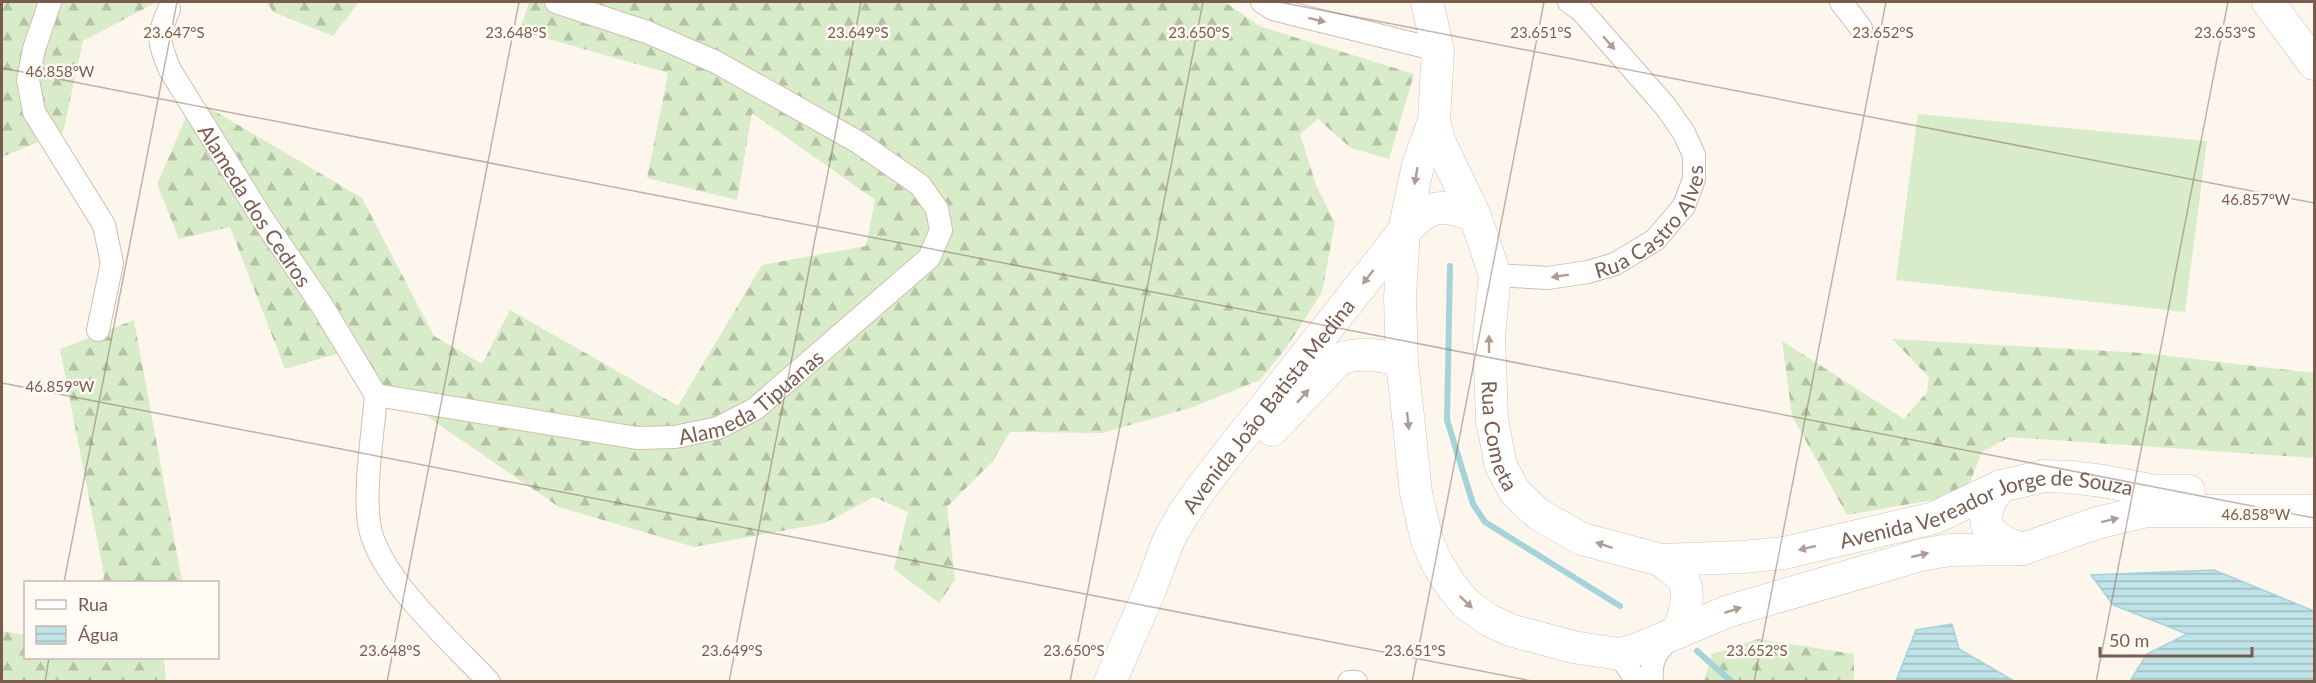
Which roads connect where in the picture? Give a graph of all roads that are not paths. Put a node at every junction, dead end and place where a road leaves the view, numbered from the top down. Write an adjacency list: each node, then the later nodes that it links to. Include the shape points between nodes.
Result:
1 (50, 2): 16 (street, via 28,80 34,112 104,225 112,263)
2 (556, 2): 18 (street, Alameda Tipuanas, via 647,32 716,62 876,154 920,185 937,209 941,230 929,258 755,409 718,428 675,437 637,438)
3 (1262, 2): 10 (street, one-way to 10, via 1273,9)
4 (1427, 2): 10 (main road, Avenida João Batista Medina)
5 (1569, 2): 15 (street, Rua Castro Alves, one-way to 15, via 1581,10 1666,107 1694,155 1694,179 1684,206 1655,240 1615,264 1548,278)
6 (1841, 2): 9 (street)
7 (2268, 2): 11 (main road)
8 (169, 9): 18 (street, Alameda dos Cedros, via 159,44 170,70)
9 (1861, 28)
10 (1438, 50): 12 (main road, Avenida João Batista Medina)
11 (2312, 51)
12 (1434, 122): 13 (main road, Avenida João Batista Medina, via 1439,141); 14 (main road, Avenida João Batista Medina, one-way to 14, via 1418,165)
13 (1475, 216): 14 (main road, via 1453,208 1430,208); 15 (main road, Rua Cometa)
14 (1404, 231): 17 (main road, Avenida João Batista Medina); 24 (main road, Avenida João Batista Medina, one-way to 24, via 1205,483 1169,539)
15 (1495, 275): 23 (main road, Rua Cometa, one-way to 15, via 1582,538 1538,514 1515,492 1501,466 1492,420 1489,337)
16 (98, 330)
17 (1402, 362): 24 (main road, Avenida João Batista Medina, one-way to 17, via 1261,442 1328,368 1339,359 1360,354); 26 (main road, one-way to 26, via 1416,493 1427,540 1450,584 1466,604 1510,630)
18 (376, 395): 27 (street, via 367,501 376,548 413,600)
19 (2001, 486): 20 (main road, Avenida Vereador Jorge de Souza, via 2036,477 2061,476 2155,491); 22 (main road, via 1987,508 1986,521 1996,537); 23 (main road, Avenida Vereador Jorge de Souza, one-way to 23, via 1934,518 1784,553)
20 (2314, 491)
21 (2314, 511): 22 (main road, Avenida Vereador Jorge de Souza, one-way to 21, via 2097,523 2147,511)
22 (2023, 549): 25 (main road, Avenida Vereador Jorge de Souza, one-way to 22, via 1729,611 1921,555 1949,550)
23 (1660, 560): 25 (main road, via 1682,578 1686,587)
24 (1150, 590): 28 (main road, Avenida João Batista Medina)
25 (1679, 632): 26 (main road); 32 (street, via 1657,650)
26 (1619, 654): 31 (street)
27 (489, 681)
28 (1110, 681)
29 (1349, 681): 30 (street)
30 (1356, 681)
31 (1637, 681)
32 (1652, 681)

